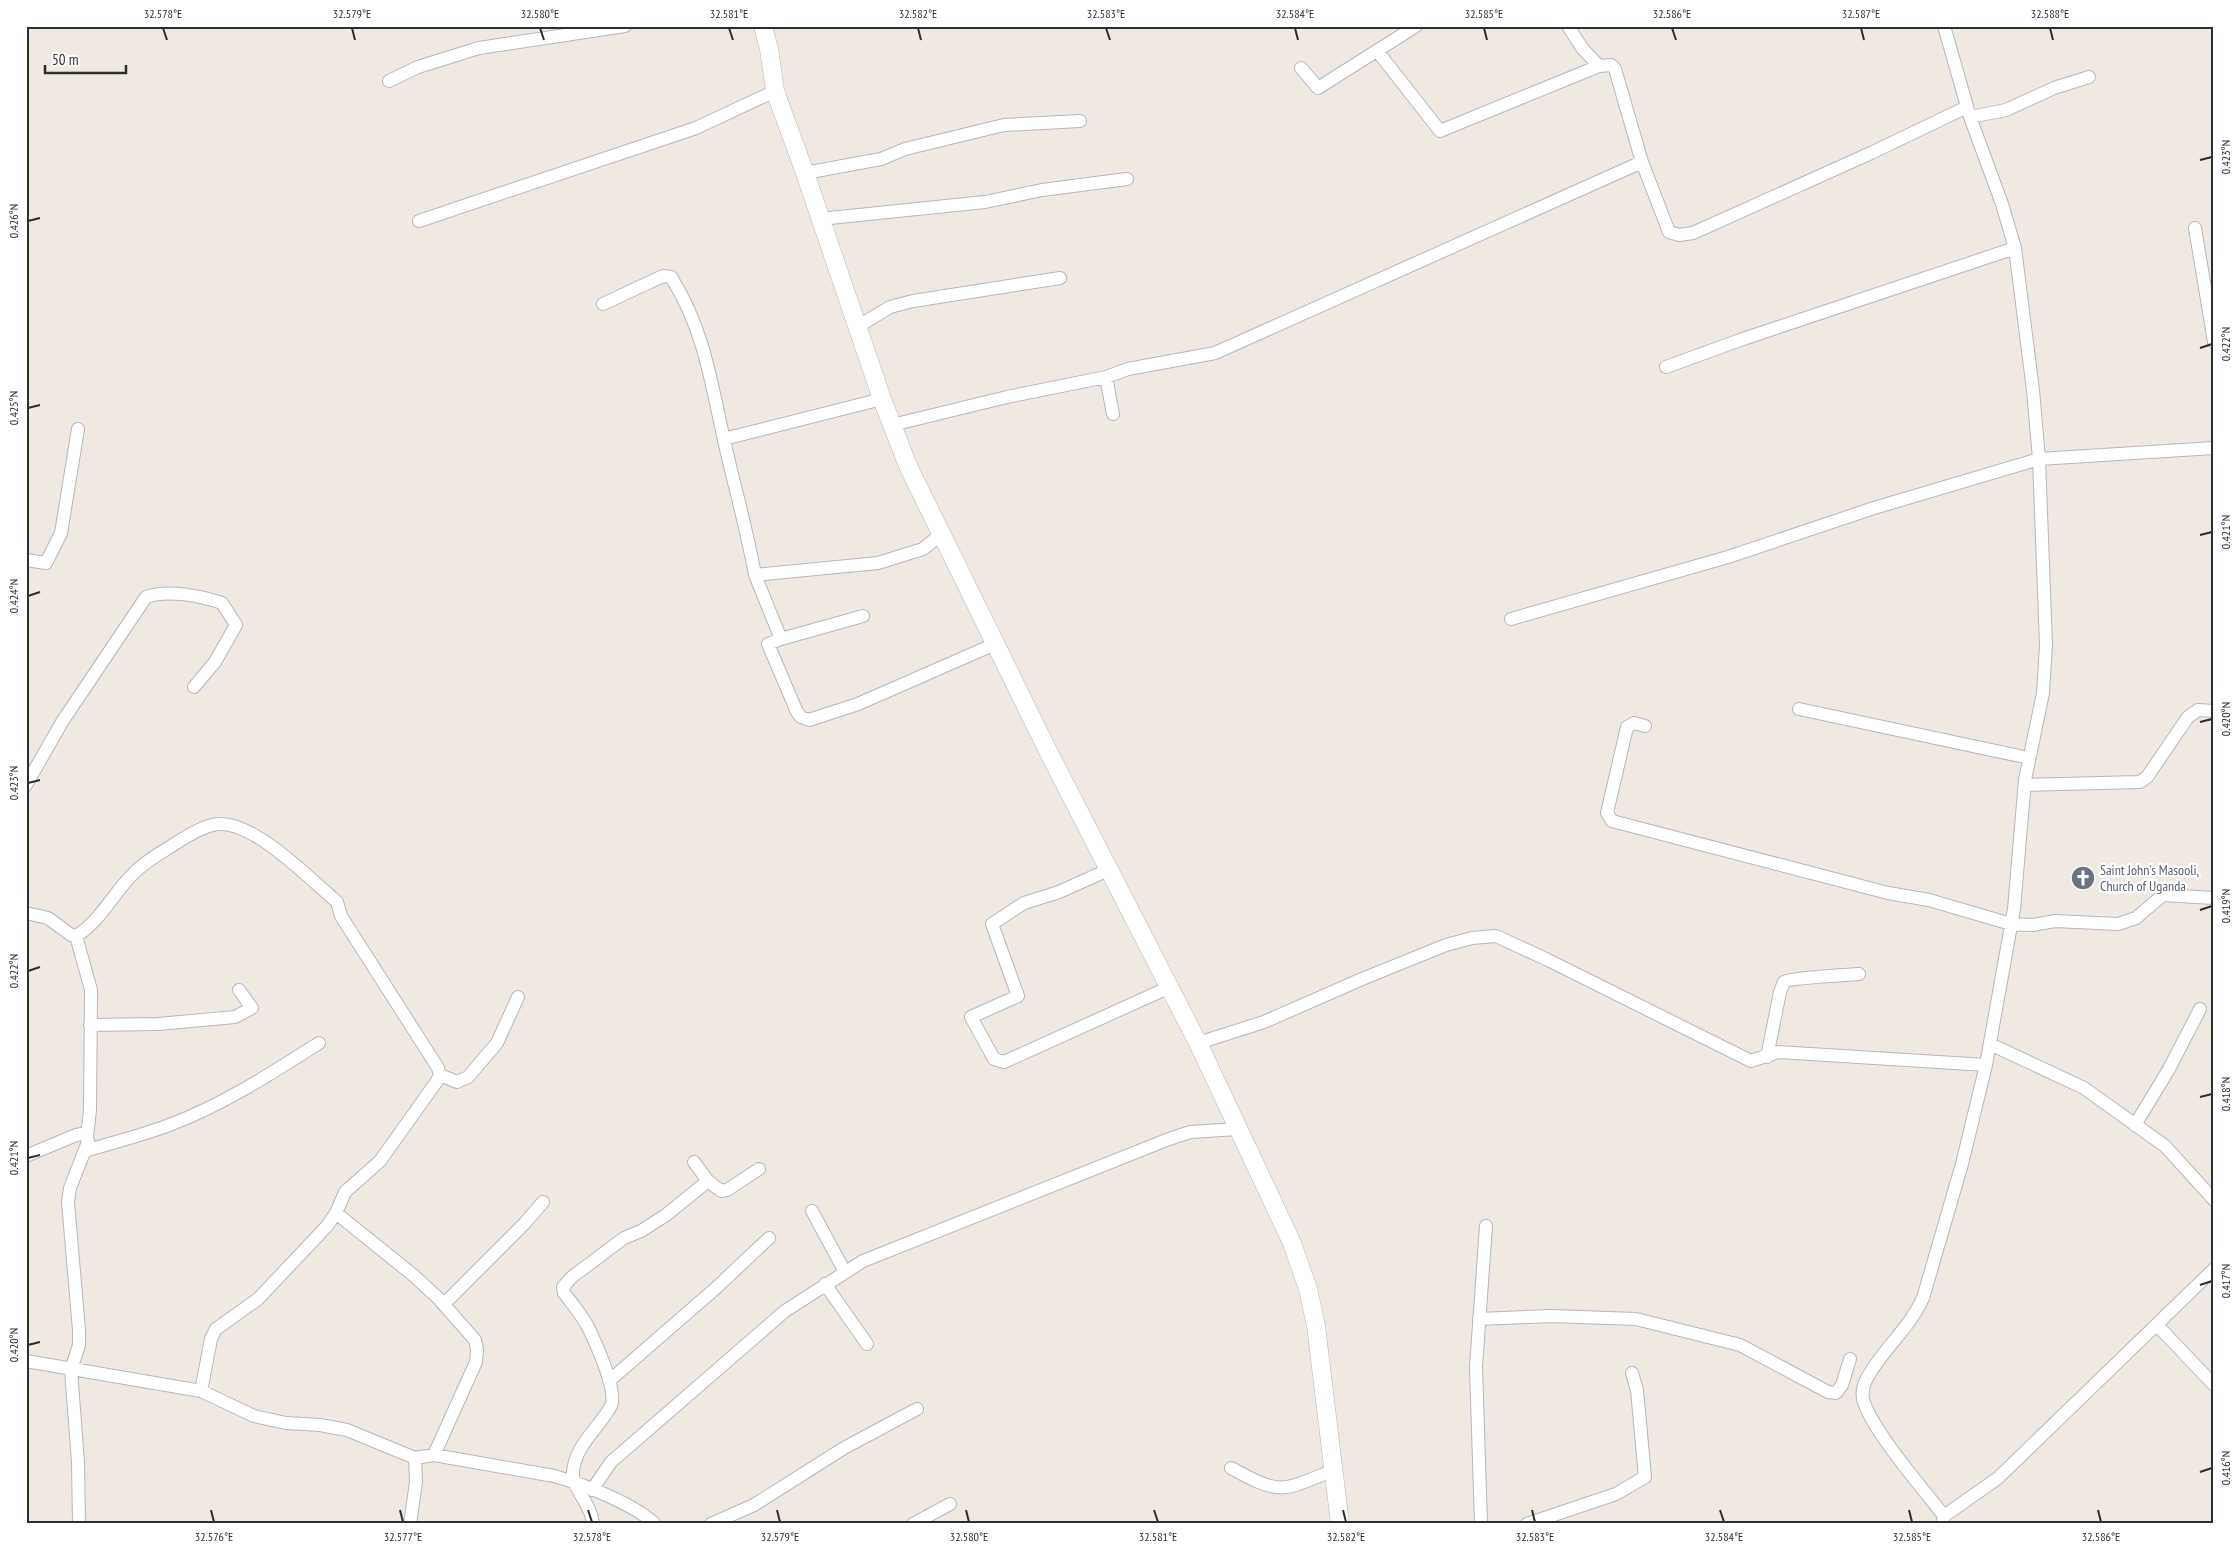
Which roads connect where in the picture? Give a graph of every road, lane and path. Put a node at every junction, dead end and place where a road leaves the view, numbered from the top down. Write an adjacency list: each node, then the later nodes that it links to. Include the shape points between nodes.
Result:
1 (624, 26): 10 (street, via 479,48 418,67)
2 (763, 26): 11 (street, via 770,49)
3 (1416, 26): 6 (street)
4 (1568, 26): 7 (street)
5 (1944, 26): 12 (street)
6 (1378, 52): 7 (street, via 1440,131); 8 (street, via 1318,88)
7 (1599, 66): 14 (street, via 1606,64 1615,69)
8 (1301, 68)
9 (2089, 77): 12 (street, via 2054,88 2006,110)
10 (389, 81)
11 (775, 90): 15 (street); 18 (street, via 696,128)
12 (1968, 112): 14 (street, via 1684,235 1669,232); 20 (street, via 2002,204)
13 (1080, 121): 15 (street, via 1004,125 881,159)
14 (1642, 162): 26 (street, via 1216,353 1128,369)
15 (805, 173): 17 (street)
16 (1127, 179): 17 (street, via 1042,190 985,202)
17 (820, 219): 23 (street)
18 (419, 221)
19 (2195, 228): 24 (street)
20 (2014, 248): 25 (street); 33 (street)
21 (1060, 278): 23 (street, via 913,301 890,307)
22 (603, 304): 31 (street, via 660,277 670,277 702,342)
23 (857, 327): 27 (street)
24 (2214, 342)
25 (1666, 368)
26 (1106, 377): 28 (street); 29 (street)
27 (882, 399): 29 (street); 31 (street)
28 (1113, 414)
29 (892, 425): 34 (street)
30 (78, 428): 35 (street, via 61,533 46,563)
31 (724, 439): 36 (street)
32 (2214, 448): 33 (street)
33 (2039, 459): 38 (street, via 1874,508 1728,557); 45 (street, via 2046,645 2043,693)
34 (940, 535): 36 (street, via 923,550 878,562); 40 (street)
35 (26, 560)
36 (755, 575): 39 (street)
37 (863, 616): 39 (street)
38 (1511, 619)
39 (781, 639): 40 (street, via 768,644 796,712 808,720 858,704)
40 (995, 644): 48 (street)
41 (194, 687): 46 (street, via 215,662 236,625 222,603 201,596 157,593 146,597 62,722)
42 (1799, 709): 45 (street)
43 (2214, 711): 47 (street, via 2198,710 2188,717 2169,748 2140,782)
44 (1645, 726): 51 (street, via 1634,723 1627,727 1607,812 1612,822 1888,893 1929,900)
45 (2029, 758): 47 (street)
46 (26, 785)
47 (2025, 785): 51 (street)
48 (1108, 870): 54 (street); 54 (street, via 1059,892 1024,903 992,924 1018,996 971,1018 994,1059 1004,1062)
49 (2214, 898): 51 (street, via 2163,895 2136,918 2118,924 2055,921)
50 (26, 913): 52 (street, via 48,918)
51 (2011, 924): 61 (street)
52 (76, 936): 58 (street, via 91,990); 64 (street, via 133,873 150,860 202,829 216,824 232,826 266,840 337,902 341,916 435,1061)
53 (1859, 974): 62 (street, via 1793,978 1784,982)
54 (1170, 987): 60 (street)
55 (239, 990): 58 (street, via 252,1008 235,1017 158,1024)
56 (518, 997): 64 (street, via 496,1043 468,1077 457,1082)
57 (2200, 1009): 65 (street)
58 (90, 1025): 67 (street)
59 (319, 1043): 68 (street, via 210,1108 172,1124)
60 (1198, 1043): 62 (street, via 1264,1022 1446,945 1496,936 1736,1056 1750,1062); 66 (street)
61 (1990, 1044): 63 (street); 65 (street, via 2084,1088)
62 (1767, 1057): 63 (street, via 1778,1052)
63 (1986, 1065): 101 (street, via 1962,1164 1923,1298 1863,1388 1863,1399 1877,1426)
64 (440, 1075): 76 (street, via 380,1161 345,1192)
65 (2135, 1125): 73 (street, via 2165,1146)
66 (1238, 1130): 79 (street, via 1198,1131 1169,1139 863,1261); 97 (street, via 1292,1243 1308,1289 1316,1326)
67 (87, 1137): 68 (street); 69 (street, via 76,1135)
68 (85, 1151): 88 (street, via 70,1188 68,1202 79,1338)
69 (26, 1156)
70 (694, 1162): 72 (street)
71 (759, 1169): 72 (street, via 727,1190 721,1190)
72 (708, 1181): 90 (street, via 658,1220 624,1238 563,1287 590,1330)
73 (2214, 1200)
74 (543, 1202): 82 (street)
75 (812, 1211): 79 (street)
76 (336, 1213): 82 (street); 92 (street, via 258,1300 216,1329 211,1339)
77 (1486, 1226): 83 (street)
78 (769, 1238): 90 (street)
79 (845, 1272): 81 (street)
80 (2212, 1275): 84 (street)
81 (825, 1284): 85 (street); 99 (street, via 785,1311 624,1450 603,1472)
82 (444, 1304): 94 (street, via 475,1340 478,1350 476,1362)
83 (1479, 1319): 86 (street, via 1551,1316 1636,1319 1740,1345 1828,1392 1836,1393 1842,1385); 109 (street, via 1476,1368)
84 (2157, 1325): 91 (street); 101 (street, via 1998,1478)
85 (867, 1344)
86 (1850, 1359)
87 (26, 1361): 88 (street)
88 (71, 1370): 92 (street); 102 (street)
89 (1632, 1374): 110 (street, via 1637,1390 1645,1477 1616,1494)
90 (609, 1381): 98 (street, via 613,1401 582,1446 573,1469)
91 (2214, 1385)
92 (201, 1391): 95 (street, via 254,1416 347,1430)
93 (917, 1409): 106 (street, via 844,1448 754,1505)
94 (434, 1455): 95 (street); 98 (street, via 535,1471)
95 (415, 1458): 103 (street, via 416,1482)
96 (1231, 1468): 97 (street, via 1269,1488 1284,1489)
97 (1334, 1470): 108 (street)
98 (573, 1481): 99 (street); 104 (street, via 589,1506)
99 (592, 1490): 105 (street)
100 (950, 1504): 107 (street)
101 (1943, 1520)
102 (79, 1524)
103 (410, 1524)
104 (592, 1524)
105 (655, 1524)
106 (710, 1524)
107 (914, 1524)
108 (1340, 1524)
109 (1481, 1524)
110 (1527, 1524)

